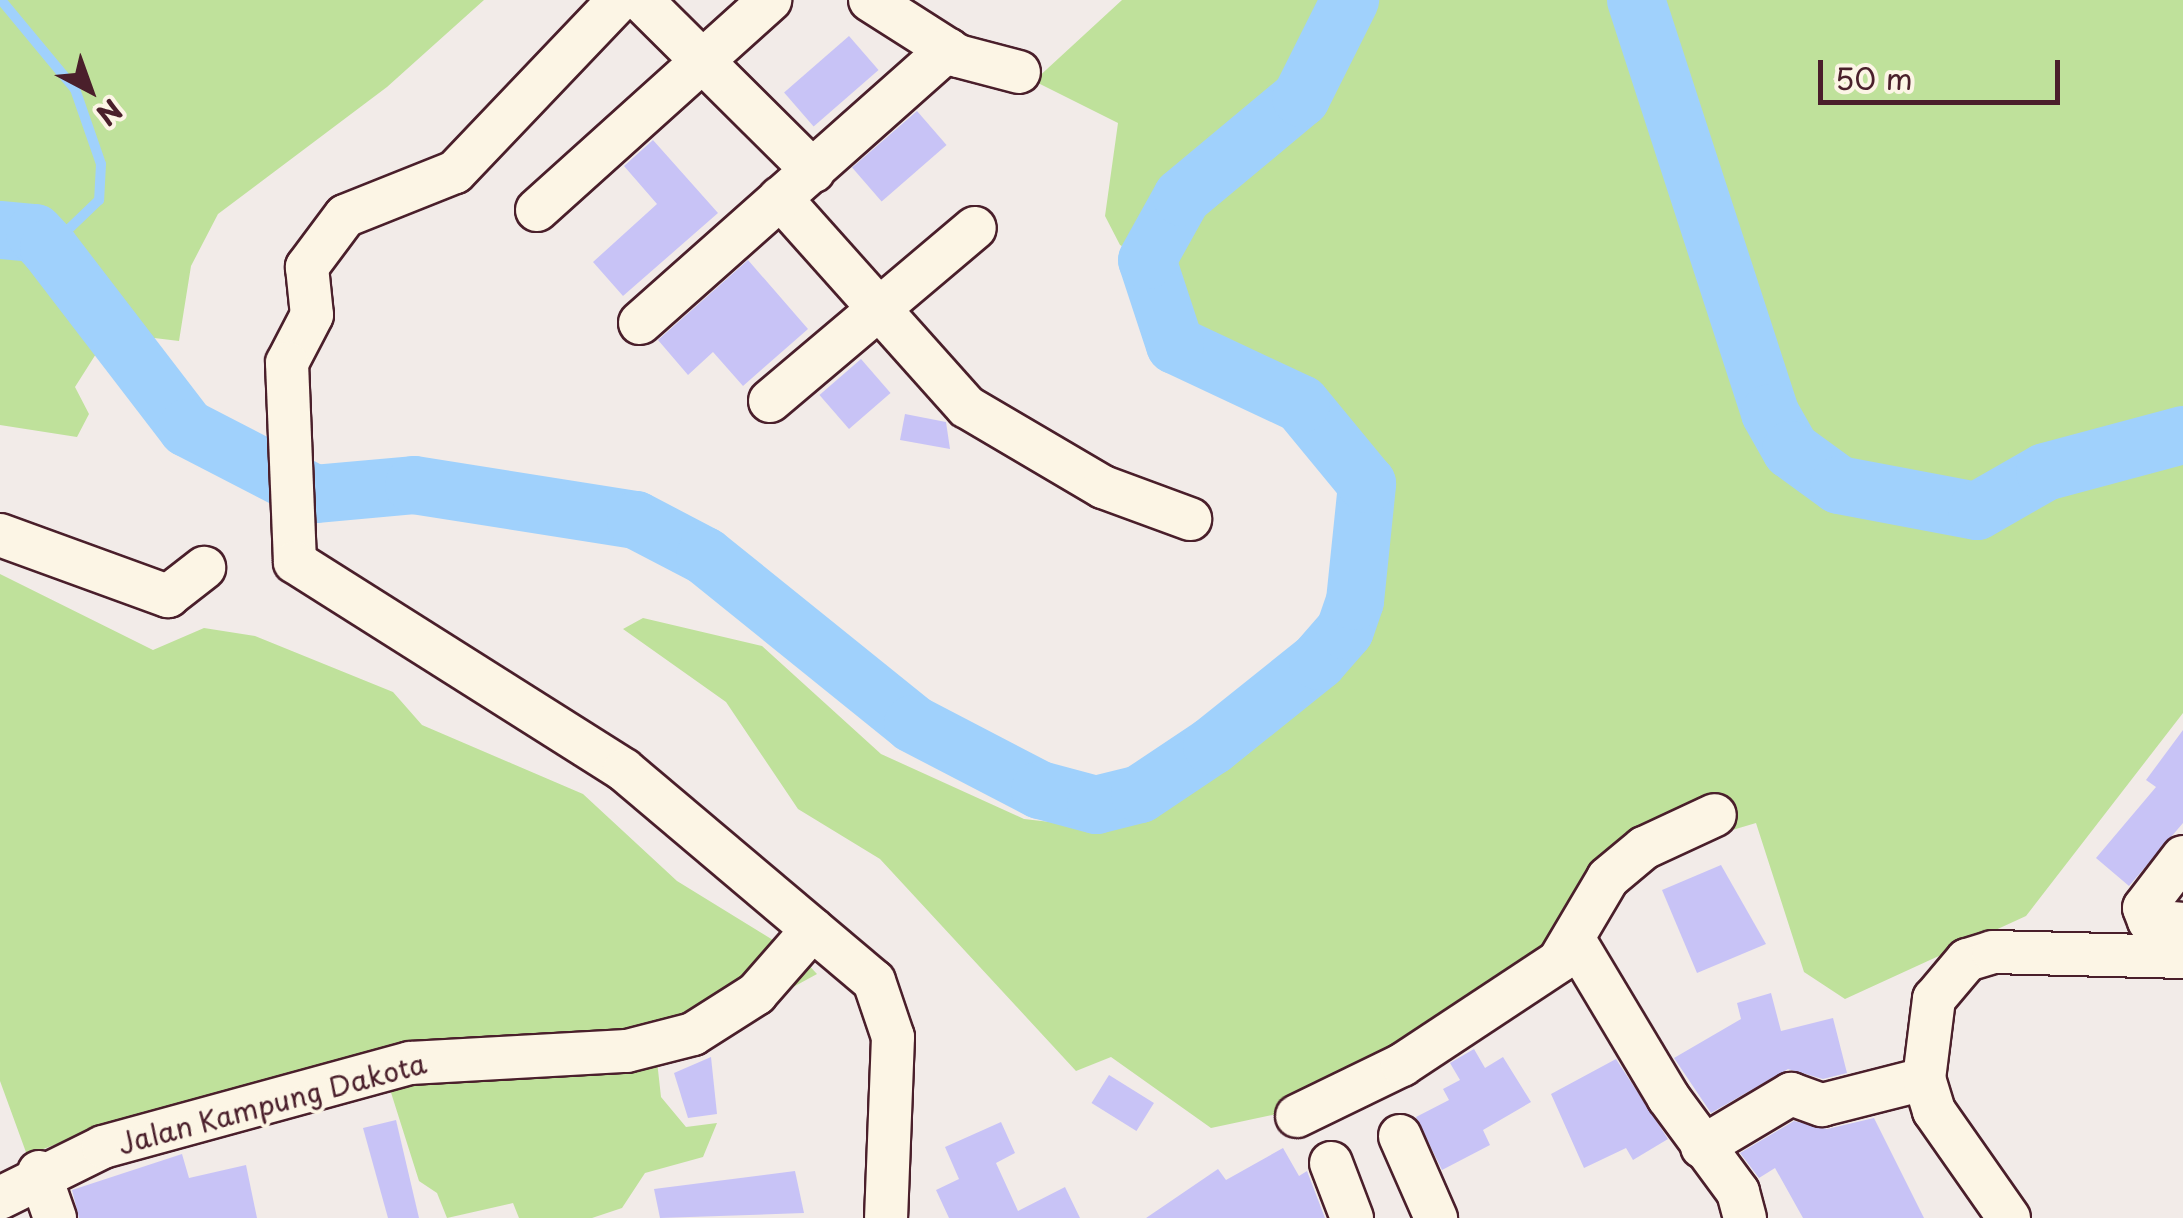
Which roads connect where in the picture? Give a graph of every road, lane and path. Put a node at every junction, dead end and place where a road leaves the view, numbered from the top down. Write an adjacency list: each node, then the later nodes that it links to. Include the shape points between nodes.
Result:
1 (619, 0): 21 (street, via 455,172 345,216 306,267 312,315 287,363 295,562 624,770)
2 (641, 0): 6 (street)
3 (770, 0): 6 (street)
4 (870, 0): 5 (street)
5 (948, 50): 7 (street); 8 (street)
6 (704, 56): 8 (street); 10 (street)
7 (1020, 72)
8 (813, 171): 9 (street)
9 (780, 198): 12 (street); 13 (street)
10 (536, 210)
11 (975, 228): 12 (street)
12 (877, 311): 14 (street); 15 (street, via 967,407 1103,486)
13 (640, 323)
14 (770, 401)
15 (1190, 520)
16 (0, 535): 17 (street, via 168,596)
17 (204, 568)
18 (1715, 815): 22 (street, via 1644,848 1608,878)
19 (2183, 857): 20 (street, via 2144,908 2149,922)
20 (2183, 924)
21 (813, 929): 29 (street, Jalan Kampung Dakota, via 756,994 678,1039 627,1050 410,1063); 32 (street, via 874,980 892,1010)
22 (1576, 942): 25 (street, via 1402,1065); 27 (street)
23 (2183, 957): 24 (street, via 1993,952 1967,960 1934,999)
24 (1924, 1079): 27 (street, via 1822,1105 1790,1094); 36 (street, via 1934,1111)
25 (1298, 1116)
26 (1400, 1136): 34 (street)
27 (1702, 1147): 35 (street, via 1738,1192)
28 (1331, 1163): 33 (street)
29 (39, 1172): 30 (street, Jalan Kampung Dakota); 31 (street)
30 (0, 1198)
31 (55, 1218)
32 (886, 1218)
33 (1352, 1218)
34 (1436, 1218)
35 (1745, 1218)
36 (2009, 1218)

